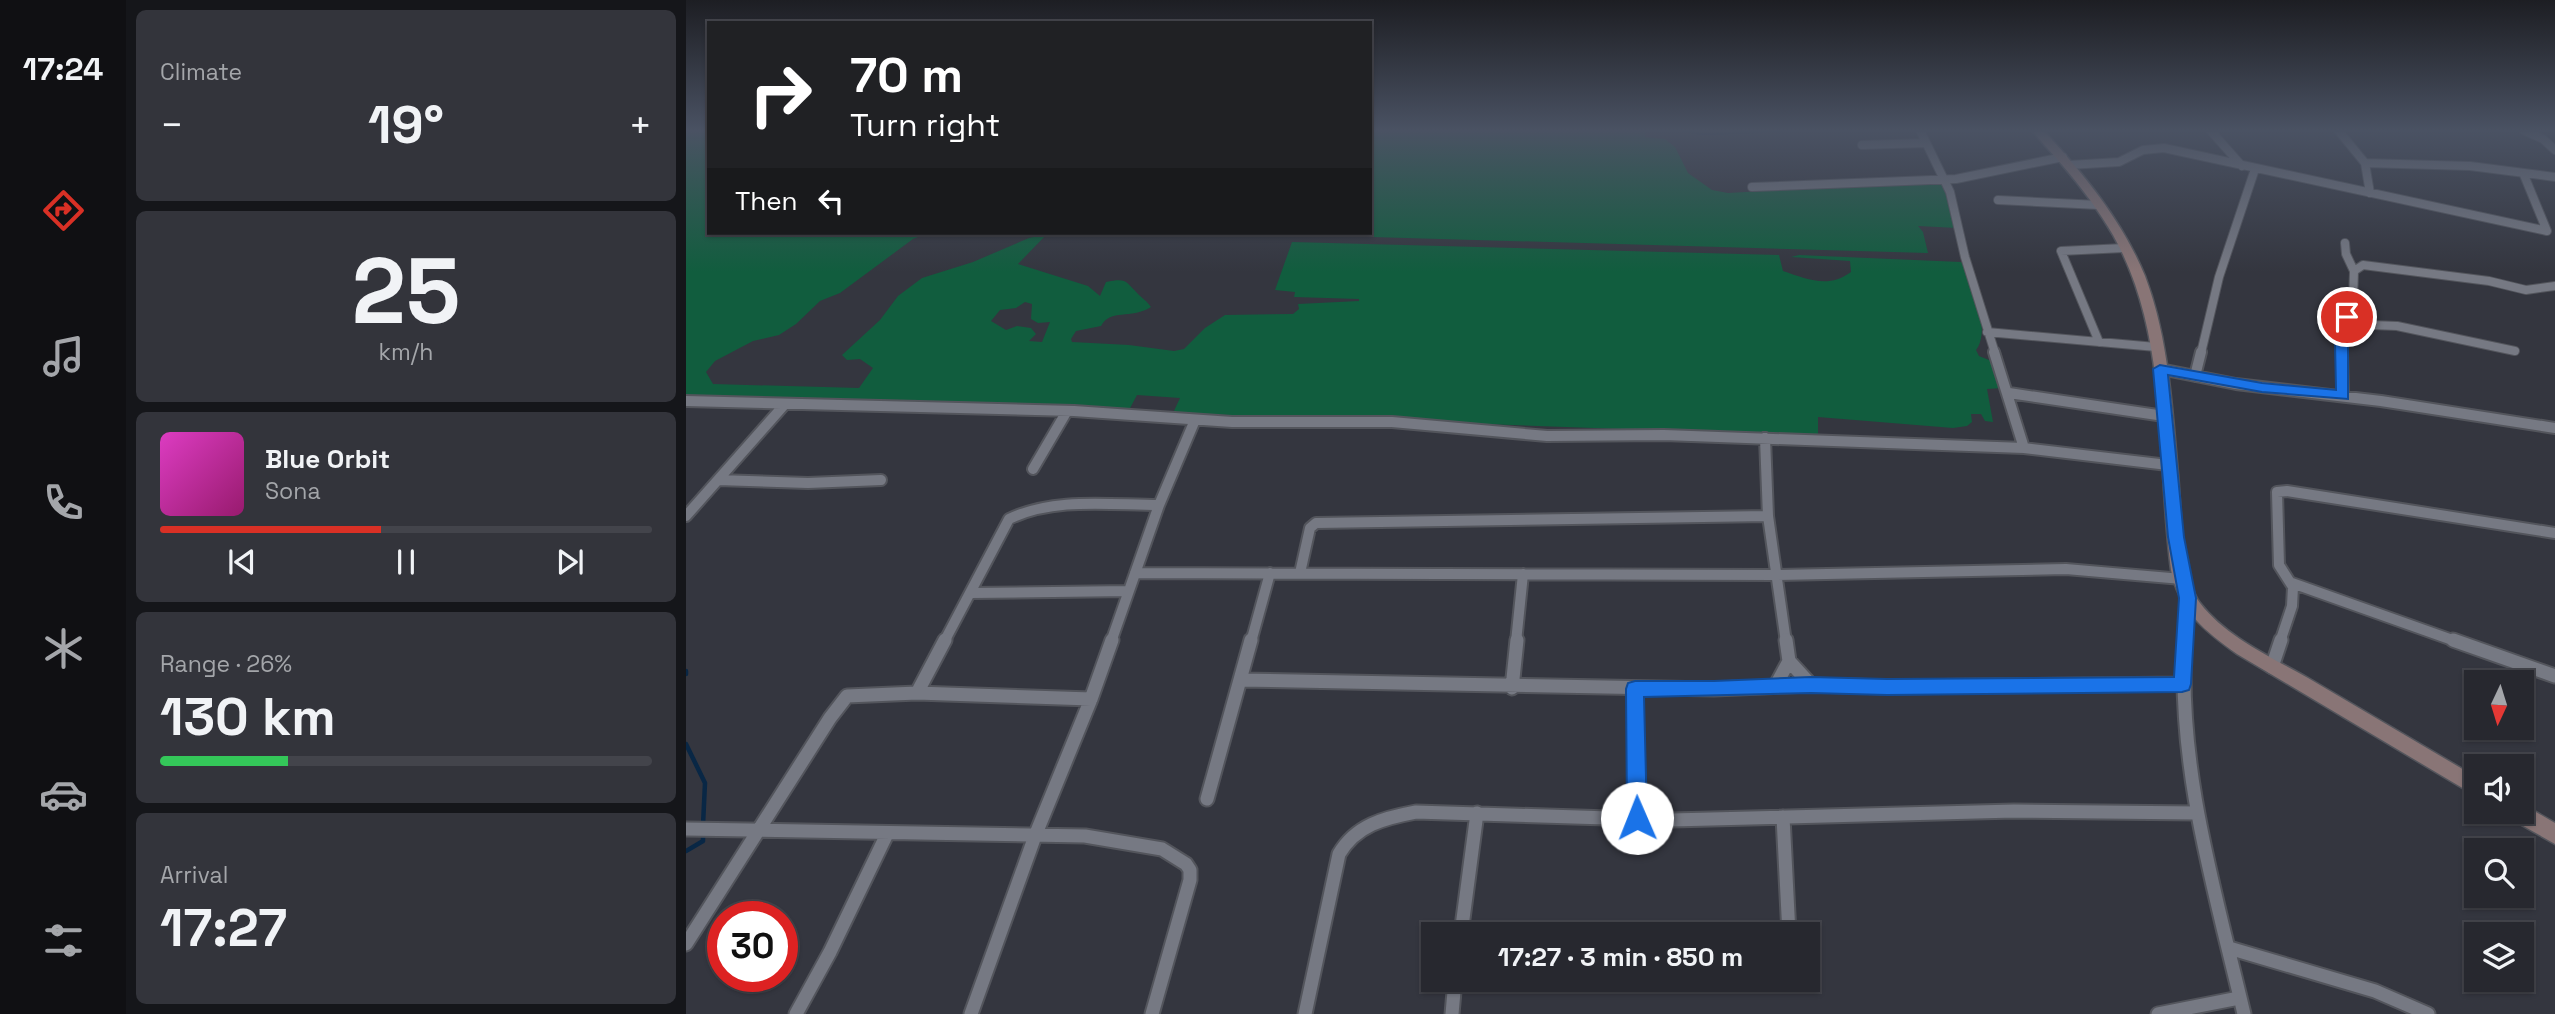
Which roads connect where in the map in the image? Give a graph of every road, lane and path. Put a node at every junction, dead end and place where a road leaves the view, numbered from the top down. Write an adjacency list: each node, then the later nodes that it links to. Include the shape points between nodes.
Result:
1 (1962, 177): 7 (street)
2 (2078, 177): 11 (street)
3 (2252, 177): 22 (street, via 2219,277)
4 (2295, 177): 9 (street)
5 (2367, 177): 9 (street)
6 (2525, 177): 9 (street, via 2547,231)
7 (1945, 180): 8 (street); 17 (street)
8 (1752, 187)
9 (2370, 193)
10 (1998, 200): 11 (street)
11 (2099, 205): 13 (street)
12 (2345, 243): 14 (street)
13 (2124, 248): 18 (street, via 2061,251); 19 (street, via 2139,277)
14 (2354, 271): 15 (street, via 2375,265 2526,290); 16 (street, via 2354,295)
15 (2555, 286)
16 (2346, 324): 20 (street, via 2397,326); 24 (street)
17 (1987, 332): 18 (street); 23 (street)
18 (2099, 342): 19 (street)
19 (2156, 346): 21 (street)
20 (2515, 351)
21 (2160, 369): 22 (street); 28 (street)
22 (2195, 376): 24 (street)
23 (2008, 393): 28 (street); 32 (street)
24 (2343, 396): 30 (street)
25 (686, 401): 26 (street)
26 (785, 404): 27 (street); 35 (street)
27 (1067, 411): 29 (street); 34 (street)
28 (2164, 416): 33 (street)
29 (1195, 420): 31 (street, via 1392,422 1547,436); 37 (street)
30 (2555, 428)
31 (1765, 438): 32 (street); 39 (street)
32 (2024, 449): 33 (street)
33 (2168, 465): 46 (street)
34 (1033, 469)
35 (718, 480): 36 (street); 38 (street)
36 (881, 480)
37 (1159, 505): 41 (street); 49 (street, via 1021,512 1005,524)
38 (686, 516)
39 (1768, 516): 43 (street, via 1317,523 1310,528); 45 (street)
40 (2555, 533): 47 (street, via 2277,492 2279,565)
41 (1135, 573): 42 (street); 48 (street)
42 (1270, 573): 43 (street); 54 (street)
43 (1300, 573): 44 (street)
44 (1523, 574): 45 (street); 58 (street)
45 (1776, 575): 46 (street, via 2066,569); 51 (street)
46 (2182, 579): 50 (street)
47 (2292, 583): 52 (street, via 2292,606); 53 (street)
48 (1128, 591): 49 (street); 61 (street)
49 (971, 593): 60 (street)
50 (2188, 598): 52 (street, via 2213,626); 55 (street)
51 (1789, 661): 56 (street); 57 (street)
52 (2272, 667): 62 (street)
53 (2555, 676)
54 (1240, 680): 58 (street); 63 (street)
55 (2182, 684): 57 (street); 65 (street)
56 (1776, 685): 57 (street); 59 (street)
57 (1811, 685)
58 (1512, 688): 59 (street)
59 (1635, 689): 67 (street)
60 (917, 693): 61 (street); 70 (street, via 848,696)
61 (1090, 699): 73 (street)
62 (2464, 780)
63 (1207, 799)
64 (1477, 813): 67 (street); 74 (street); 83 (street, via 1386,817 1345,839)
65 (2197, 813): 66 (street, via 2072,809); 77 (street)
66 (1783, 817): 67 (street); 75 (street)
67 (1637, 818)
68 (2534, 822): 72 (street)
69 (687, 829): 70 (street)
70 (758, 830): 71 (street); 76 (street)
71 (887, 834): 73 (street); 80 (street)
72 (2555, 834)
73 (1035, 836): 81 (street); 82 (street, via 1132,842 1162,849 1190,870)
74 (1463, 922)
75 (1788, 922)
76 (686, 944)
77 (2229, 948): 79 (street); 87 (street, via 2375,991)
78 (1454, 992): 84 (street)
79 (2239, 998): 85 (street); 86 (street)
80 (796, 1014)
81 (971, 1014)
82 (1152, 1014)
83 (1306, 1014)
84 (1452, 1014)
85 (2158, 1014)
86 (2244, 1014)
87 (2428, 1014)

